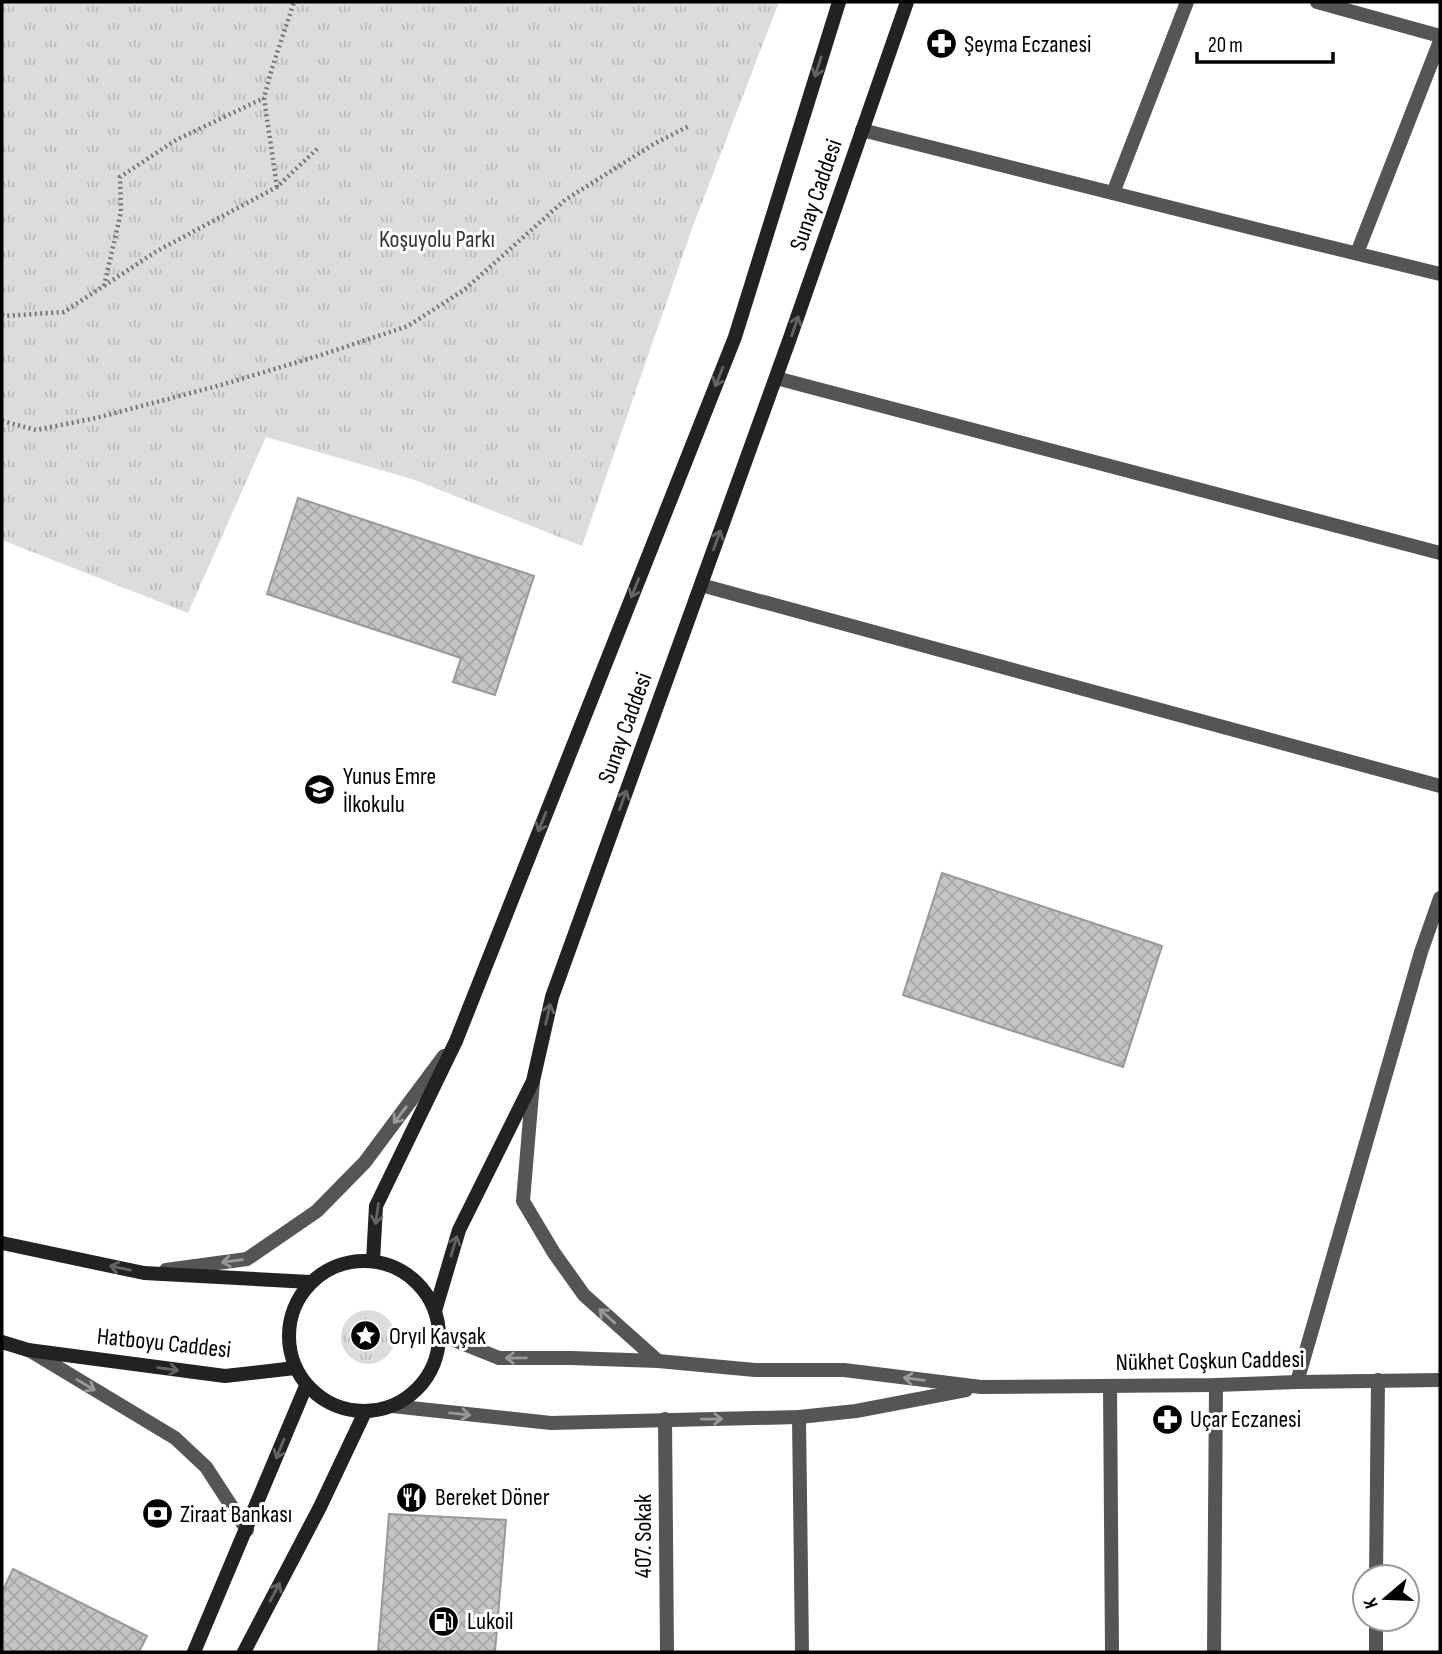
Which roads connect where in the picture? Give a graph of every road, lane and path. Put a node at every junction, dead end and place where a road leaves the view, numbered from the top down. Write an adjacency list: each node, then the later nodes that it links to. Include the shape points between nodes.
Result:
1 (294, 2): 7 (path)
2 (839, 2): 23 (main road, Sunay Caddesi, one-way to 23, via 735,337)
3 (907, 2): 9 (main road, Sunay Caddesi)
4 (1187, 2): 12 (street)
5 (1317, 2): 6 (street)
6 (1440, 38): 13 (street)
7 (264, 98): 11 (path); 15 (path, via 176,140 121,177 121,212)
8 (689, 126): 18 (path, via 565,200 464,290 408,326 221,385 96,418 36,430)
9 (862, 130): 12 (street); 17 (main road, Sunay Caddesi, one-way to 9)
10 (318, 148): 11 (path)
11 (277, 187): 15 (path, via 157,251)
12 (1113, 193): 13 (street)
13 (1357, 253): 14 (street)
14 (1440, 274)
15 (104, 286): 16 (path, via 65,312)
16 (2, 314)
17 (776, 378): 19 (street); 20 (main road, Sunay Caddesi, one-way to 17)
18 (2, 421)
19 (1440, 553)
20 (701, 585): 21 (street); 24 (main road, Sunay Caddesi, one-way to 20, via 552,997)
21 (1440, 786)
22 (1440, 898): 37 (street)
23 (456, 1041): 26 (main road, Sunay Caddesi, one-way to 26, via 376,1206); 27 (street, one-way to 27, via 365,1162 317,1211 247,1259)
24 (533, 1081): 29 (main road, one-way to 24, via 459,1230); 33 (street, Sunay Caddesi, one-way to 24, via 584,1295 523,1201)
25 (2, 1243): 27 (main road, one-way to 25)
26 (373, 1261): 28 (main road, via 350,1261 329,1268); 29 (main road, via 394,1266 411,1277)
27 (144, 1273): 28 (main road)
28 (310, 1282): 34 (main road, via 296,1300 289,1322)
29 (435, 1311): 30 (main road)
30 (439, 1334): 33 (street, one-way to 30, via 499,1358); 42 (main road, via 427,1378 412,1395)
31 (2, 1342): 32 (main road, Hatboyu Caddesi)
32 (28, 1350): 34 (main road, Hatboyu Caddesi, one-way to 34, via 225,1376); 46 (street, one-way to 46, via 175,1438 206,1467)
33 (658, 1362): 41 (street, one-way to 33, via 844,1370 755,1370)
34 (295, 1368): 39 (main road)
35 (1378, 1380): 36 (street, Nükhet Coşkun Caddesi); 37 (street, Nükhet Coşkun Caddesi); 47 (street)
36 (1440, 1380)
37 (1297, 1382): 38 (street, Nükhet Coşkun Caddesi)
38 (1216, 1385): 40 (street, Nükhet Coşkun Caddesi); 54 (street)
39 (306, 1386): 43 (main road, via 328,1403); 46 (main road, one-way to 46)
40 (1110, 1386): 41 (street, Nükhet Coşkun Caddesi); 53 (street)
41 (981, 1387): 44 (street)
42 (392, 1406): 43 (main road); 45 (street, one-way to 45, via 551,1423)
43 (365, 1412): 50 (main road, one-way to 43)
44 (799, 1417): 45 (street, one-way to 44); 52 (street)
45 (665, 1419): 51 (street, 407. Sokak)
46 (247, 1530): 49 (main road)
47 (1376, 1563)
48 (1376, 1633): 55 (street)
49 (194, 1652)
50 (244, 1652)
51 (667, 1652)
52 (802, 1652)
53 (1112, 1652)
54 (1214, 1652)
55 (1376, 1652)

